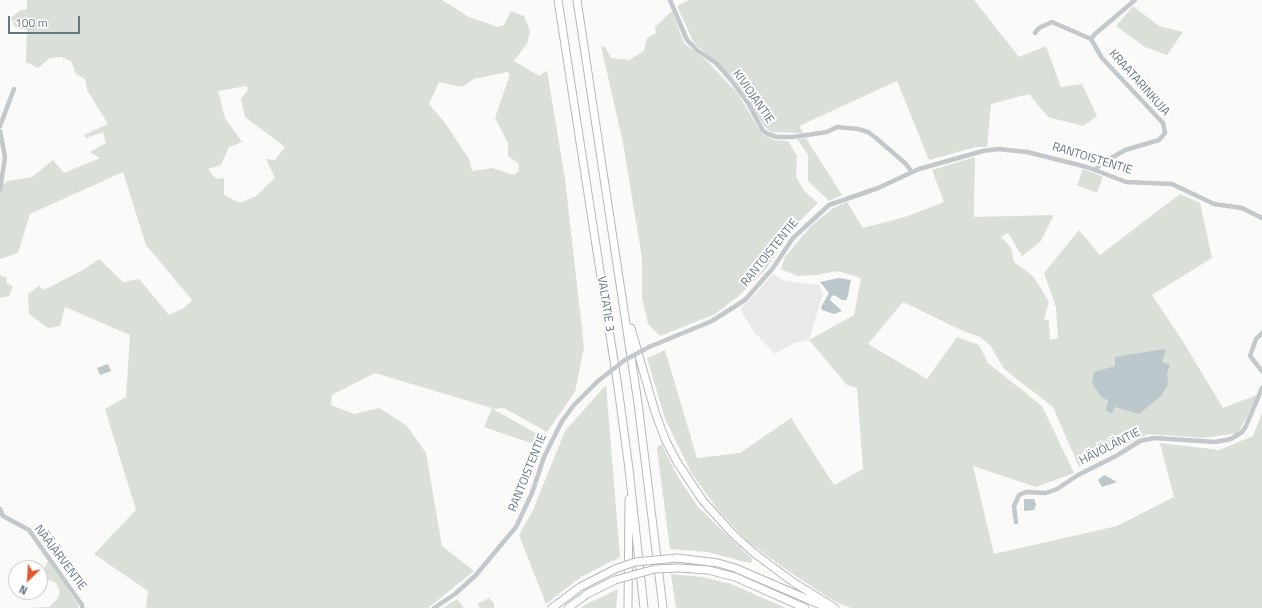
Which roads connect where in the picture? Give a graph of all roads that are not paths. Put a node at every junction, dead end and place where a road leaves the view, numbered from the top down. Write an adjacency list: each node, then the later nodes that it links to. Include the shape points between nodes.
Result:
1 (558, 0): 18 (highway, VALTATIE 3)
2 (577, 0): 14 (highway, VALTATIE 3)
3 (670, 0): 11 (street, KIVIOJANTIE, via 687,40 716,63 748,103 763,131 777,137 793,137 827,132 837,127 858,129 876,138)
4 (1135, 0): 6 (street, via 1094,34)
5 (1035, 33): 6 (street, via 1052,22)
6 (1092, 39): 10 (street, KRAATARINKUJA, via 1102,58 1162,123 1165,132 1156,142 1125,150)
7 (14, 89): 8 (street)
8 (0, 126)
9 (0, 131): 12 (street, via 5,157)
10 (1095, 170): 11 (street, RANTOISTENTIE, via 1040,154 998,149); 13 (street, RANTOISTENTIE, via 1126,182 1172,184 1214,204 1242,208)
11 (912, 172): 22 (street, RANTOISTENTIE, bridge, via 878,188 829,205 792,238 773,268 745,300 712,321 649,348 620,364 598,381 562,421 544,457 532,493 516,527 475,576)
12 (0, 190)
13 (1262, 218)
14 (624, 303): 27 (highway, VALTATIE 3); 30 (highway, via 665,439 691,483 711,510 743,544)
15 (1262, 333): 16 (street, via 1251,348 1250,356)
16 (1262, 371)
17 (1262, 388): 20 (street, HÄVÖLÄNTIE, via 1246,426 1231,439 1215,442 1154,438 1140,441 1057,489 1046,493 1026,492 1019,495 1014,506)
18 (629, 469): 25 (highway); 26 (highway, VALTATIE 3)
19 (0, 509): 21 (street, NÄÄJÄRVENTIE, via 3,516 29,530)
20 (1016, 522)
21 (82, 608)
22 (434, 608)
23 (552, 608): 29 (highway, bridge, via 580,587 616,569 635,562 677,558 718,563 735,568)
24 (568, 608): 28 (highway, bridge, via 587,594 615,580 655,568 708,570 734,577)
25 (628, 608)
26 (644, 608)
27 (663, 608)
28 (805, 608)
29 (828, 608)
30 (835, 608)

